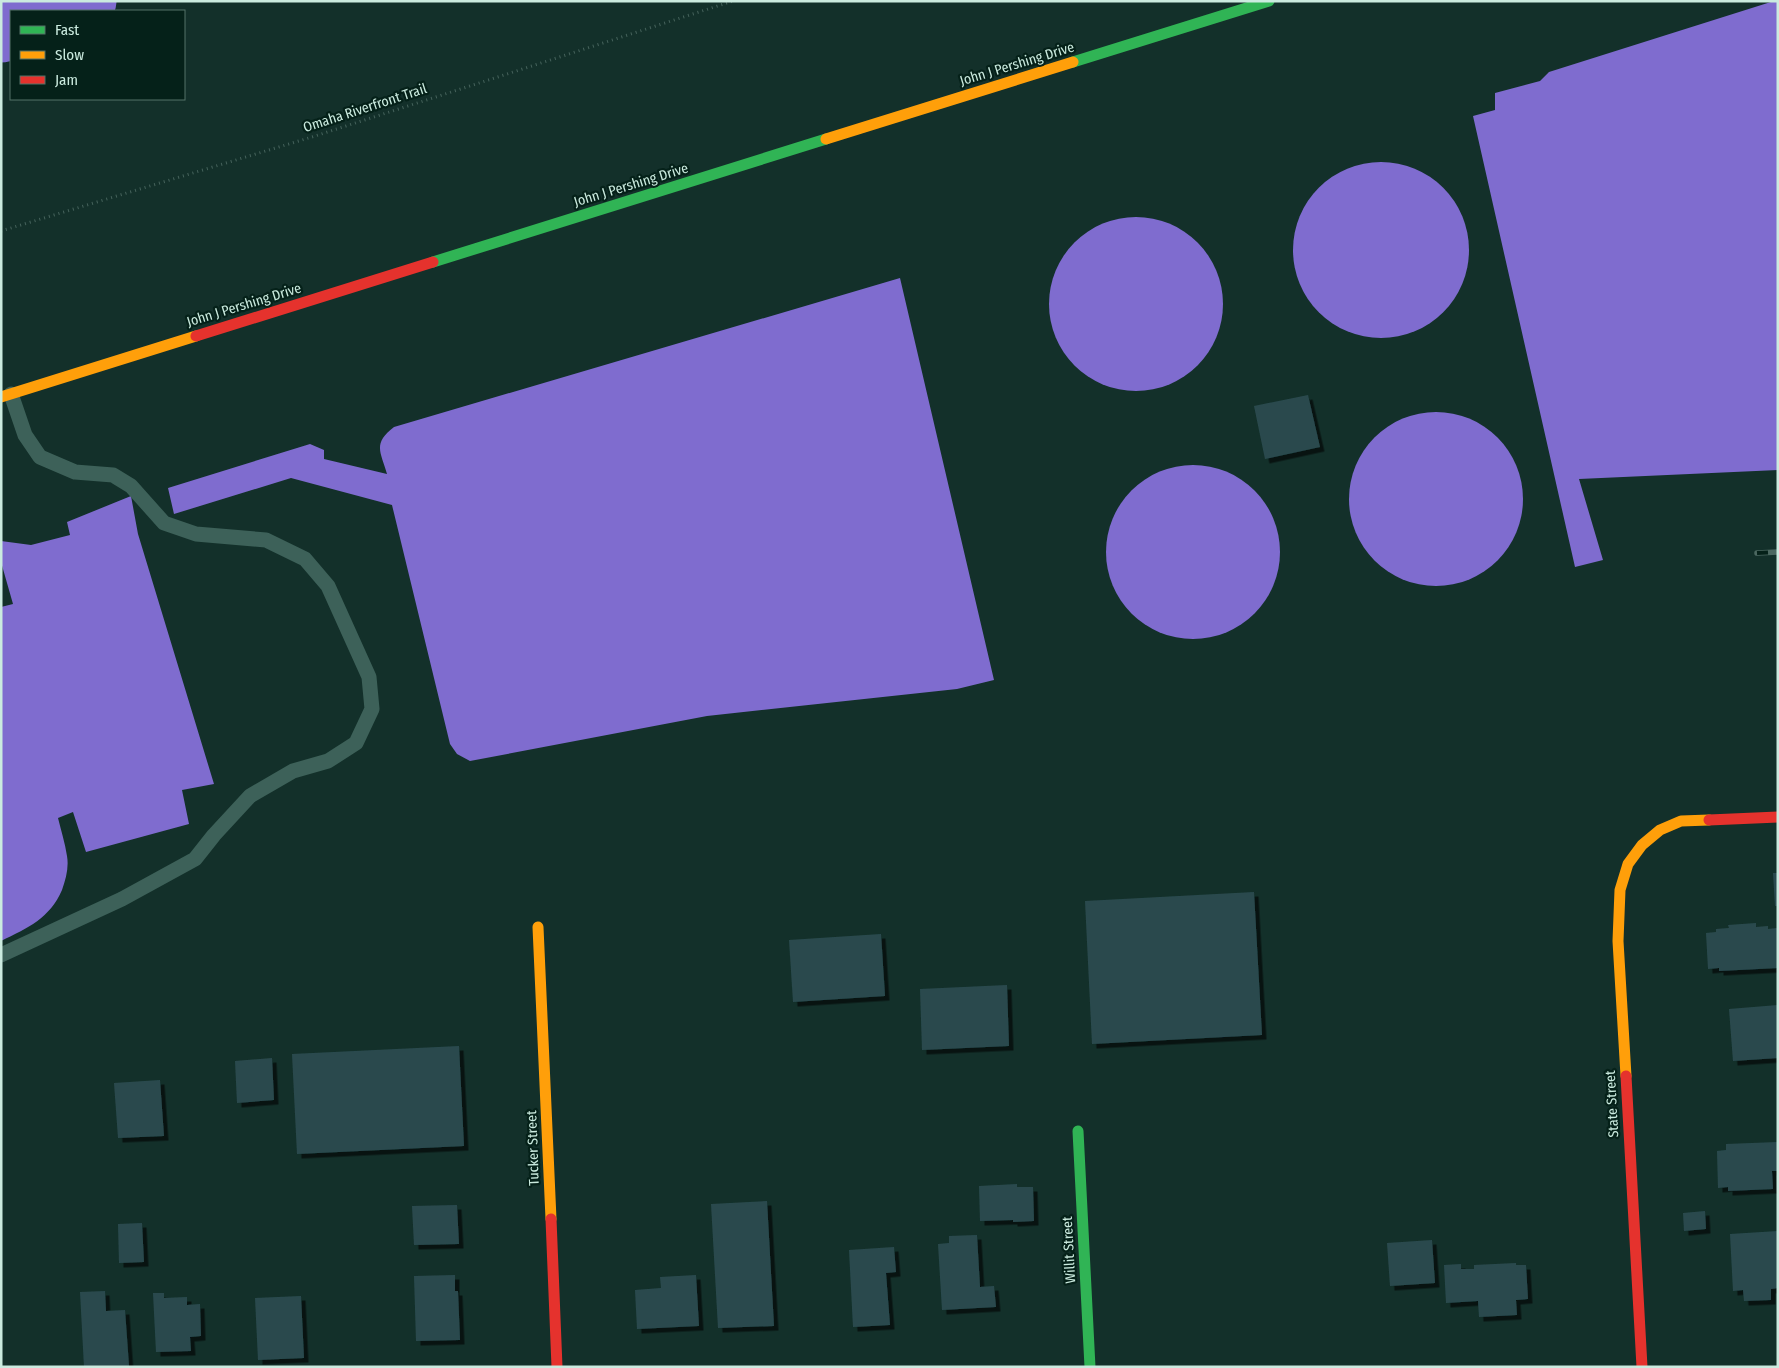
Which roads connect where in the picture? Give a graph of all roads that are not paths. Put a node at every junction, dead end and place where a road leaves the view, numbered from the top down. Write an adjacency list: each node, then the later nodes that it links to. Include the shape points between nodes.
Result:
1 (1269, 1): 2 (street, John J Pershing Drive)
2 (6, 395): 5 (lane, via 40,458 75,472 113,475 131,486 164,523 196,534 266,540 304,559 328,586 369,677 372,708 356,743 328,761 293,771 250,796 195,859 122,899)
3 (1778, 816): 9 (street, State Street, via 1681,821 1660,830 1642,845 1628,864 1620,890 1618,941)
4 (538, 927): 7 (street, Tucker Street)
5 (1, 955)
6 (1078, 1131): 8 (street, Willit Street)
7 (557, 1367)
8 (1090, 1367)
9 (1642, 1367)

